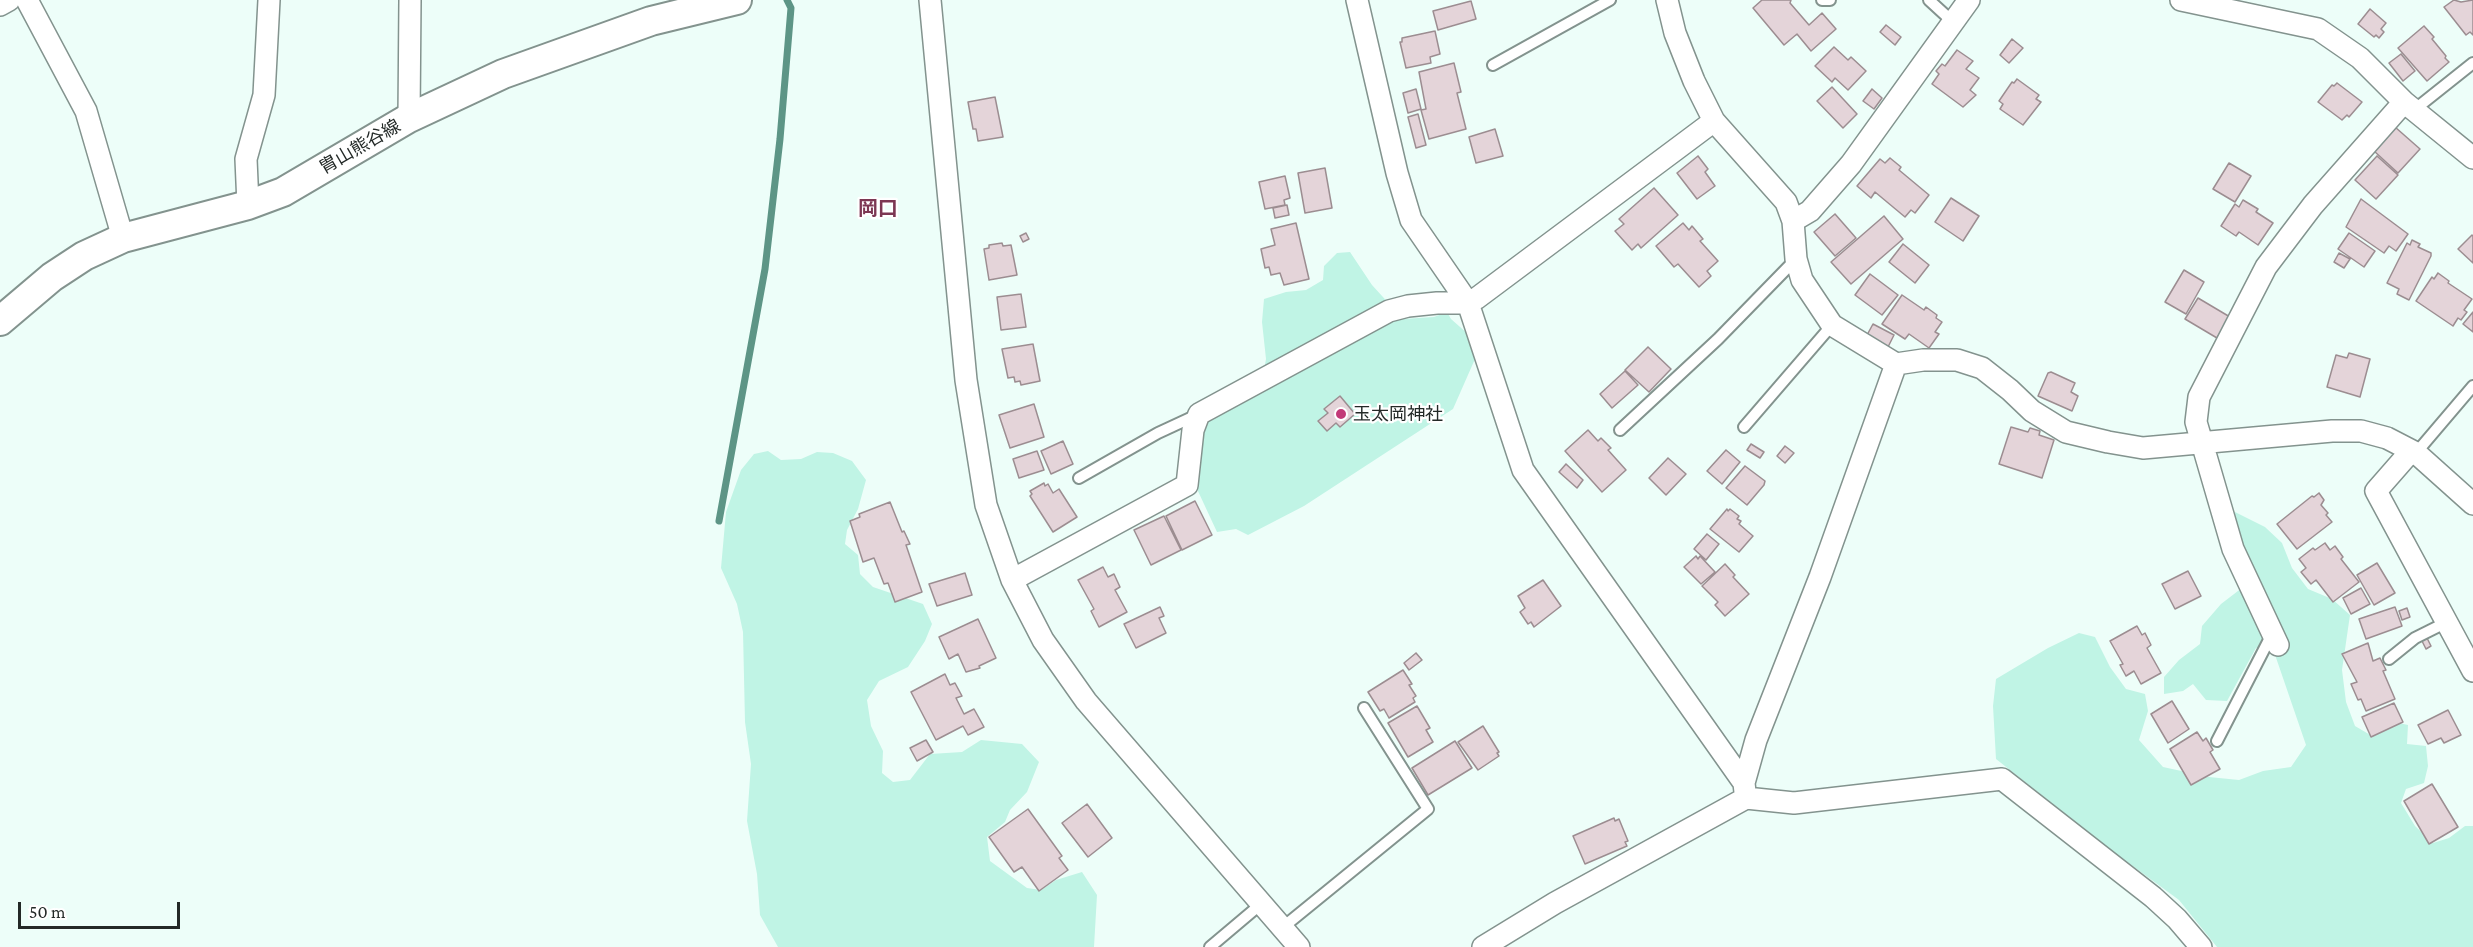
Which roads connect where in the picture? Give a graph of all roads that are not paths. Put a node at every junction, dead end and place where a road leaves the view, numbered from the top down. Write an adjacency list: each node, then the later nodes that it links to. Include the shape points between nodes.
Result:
1 (9, 0): 15 (street)
2 (27, 0): 25 (street, via 86,111)
3 (269, 0): 23 (street, via 264,95 246,159)
4 (410, 0): 20 (street)
5 (737, 0): 20 (main road, 胄山熊谷線, via 651,21 502,74)
6 (930, 0): 39 (street, via 966,380 986,505)
7 (1357, 0): 27 (street, via 1411,220)
8 (1610, 0): 18 (lane)
9 (1667, 0): 21 (street, via 1675,33)
10 (1822, 0): 11 (lane)
11 (1830, 0)
12 (1929, 0): 16 (lane)
13 (1969, 0): 16 (street)
14 (2181, 0): 19 (street, via 2318,29 2360,58)
15 (0, 5)
16 (1953, 22): 24 (street, via 1851,164 1810,211)
17 (2473, 63): 19 (lane)
18 (1493, 64)
19 (2409, 106): 22 (street); 35 (street, via 2313,205 2265,267 2199,397 2196,422)
20 (409, 118): 23 (main road, 胄山熊谷線, via 283,192)
21 (1714, 121): 24 (street, via 1786,202); 27 (street)
22 (2473, 158)
23 (248, 205): 25 (main road, 胄山熊谷線)
24 (1793, 220): 26 (street)
25 (123, 238): 28 (main road, 胄山熊谷線, via 52,277)
26 (1796, 259): 29 (street, via 1802,280); 34 (lane, via 1718,339)
27 (1468, 303): 32 (street, via 1428,304 1389,311); 46 (street, via 1523,470)
28 (0, 321)
29 (1832, 325): 30 (street); 33 (lane)
30 (1896, 364): 35 (street, via 1957,360 1982,368 2032,411 2066,432 2144,448); 46 (street, via 1820,577 1756,740)
31 (2473, 386): 36 (lane)
32 (1199, 414): 37 (lane); 39 (street, via 1193,430 1187,485)
33 (1744, 427)
34 (1620, 430)
35 (2203, 443): 36 (street, via 2361,431 2387,438); 41 (street, via 2233,549)
36 (2414, 452): 38 (street); 40 (street, via 2376,491)
37 (1079, 478)
38 (2473, 504)
39 (1012, 580): 47 (street, via 1043,640 1086,701)
40 (2446, 622): 42 (lane, via 2415,638); 43 (street)
41 (2275, 639): 45 (lane)
42 (2389, 659)
43 (2473, 671)
44 (1364, 708): 48 (lane, via 1428,809)
45 (2217, 741)
46 (1745, 791): 51 (street); 52 (street, via 1794,803 2002,780 2153,897)
47 (1261, 904): 48 (street); 49 (lane)
48 (1282, 928): 50 (street)
49 (1210, 947)
50 (1299, 947)
51 (1483, 947)
52 (2201, 947)

